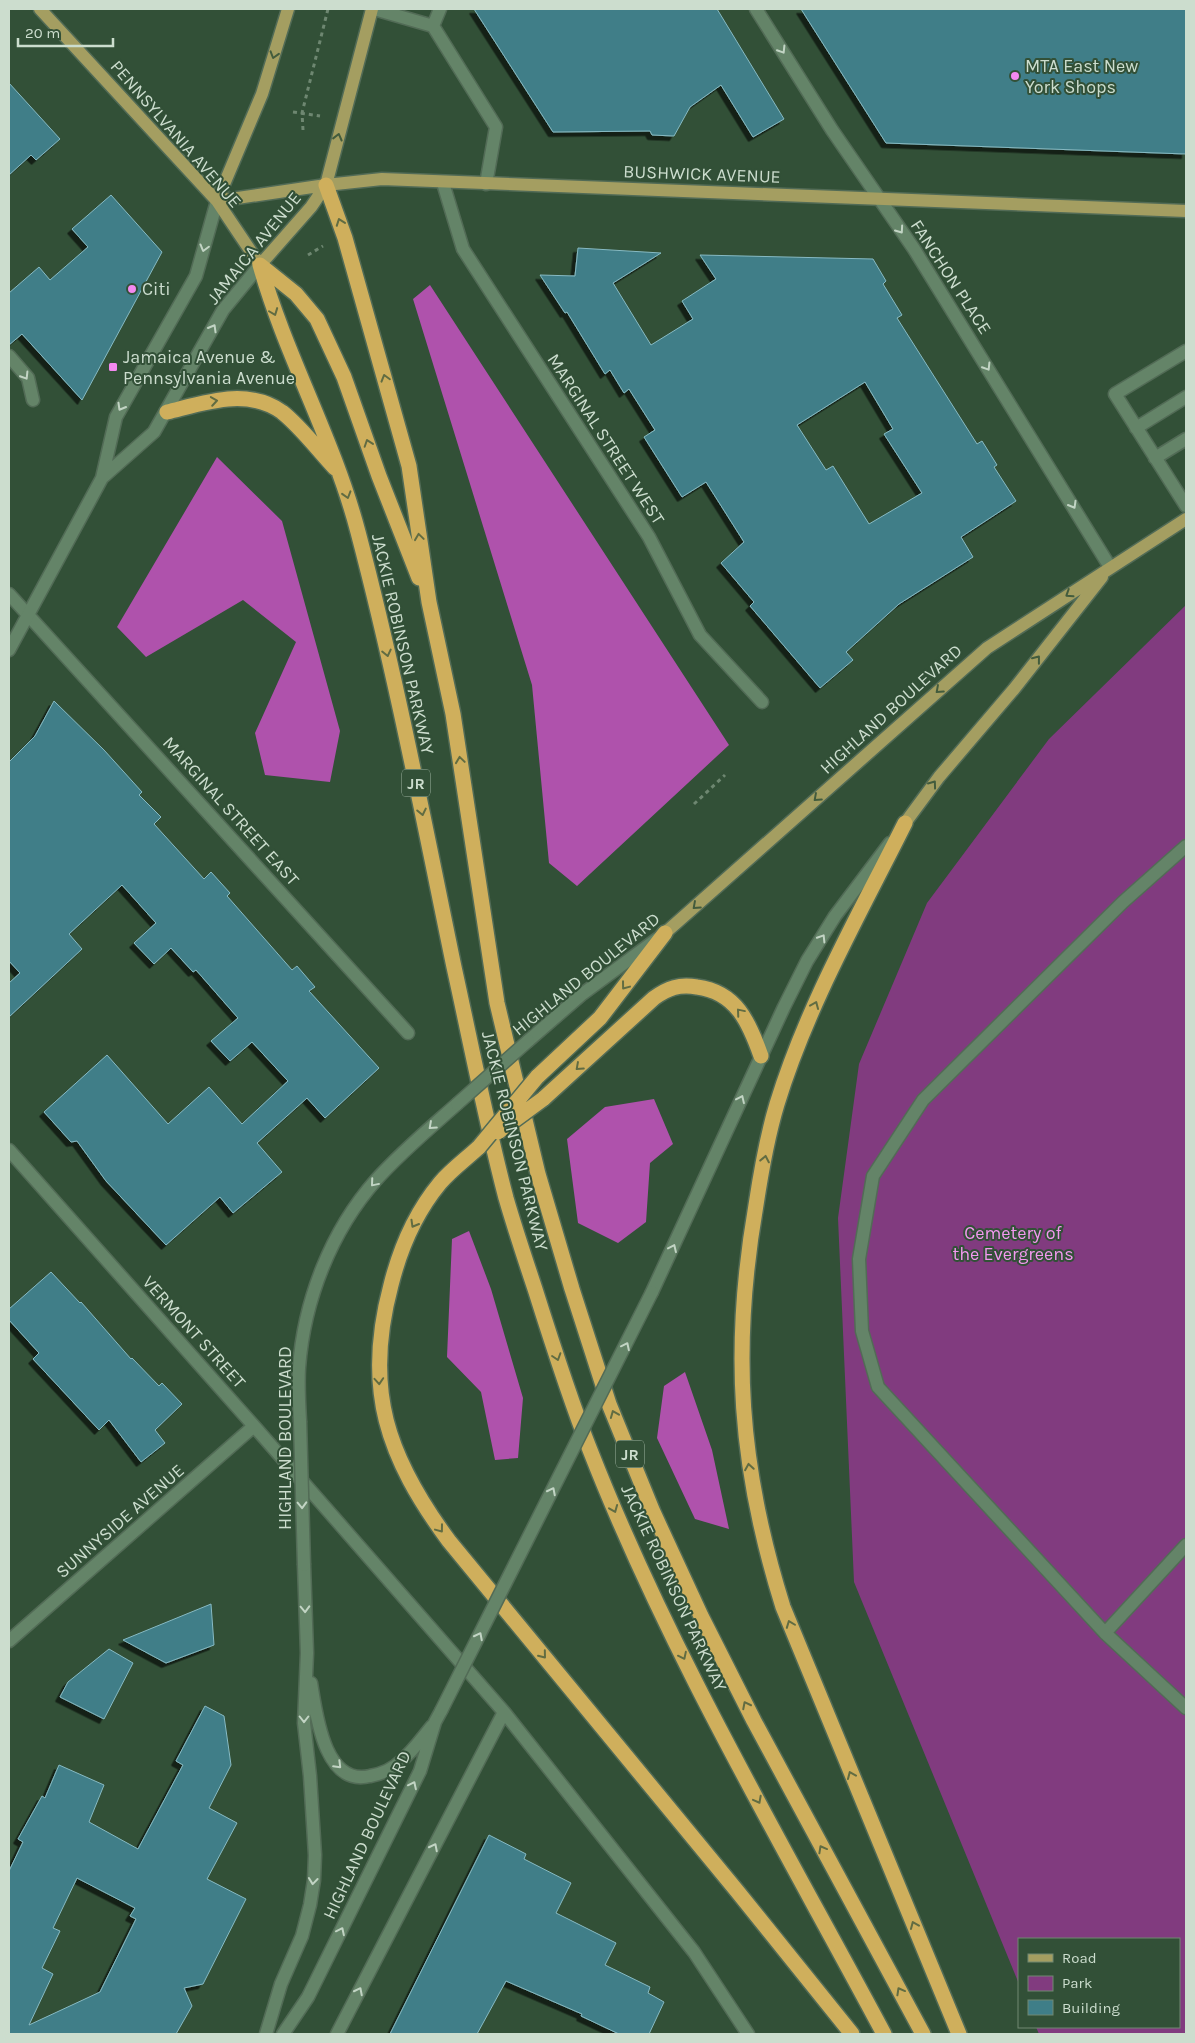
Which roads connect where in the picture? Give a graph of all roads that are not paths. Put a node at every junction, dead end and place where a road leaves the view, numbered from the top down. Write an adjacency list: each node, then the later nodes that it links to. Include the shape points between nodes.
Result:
1 (40, 9): 11 (main road, PENNSYLVANIA AVENUE)
2 (288, 9): 11 (main road, JAMAICA AVENUE, one-way to 11, via 262,94)
3 (373, 9): 6 (street); 8 (main road, JAMAICA AVENUE, one-way to 3)
4 (440, 9): 6 (street)
5 (756, 9): 10 (street, FANCHON PLACE, one-way to 10)
6 (433, 26): 9 (street, via 496,127)
7 (443, 182): 8 (main road, BUSHWICK AVENUE, via 382,179); 9 (main road, BUSHWICK AVENUE); 31 (street, MARGINAL STREET WEST, via 463,249 648,537 700,635)
8 (326, 184): 11 (main road, BUSHWICK AVENUE); 13 (main road, JAMAICA AVENUE, via 311,207); 28 (highway, one-way to 8, via 409,466 345,238)
9 (486, 184): 10 (main road, BUSHWICK AVENUE)
10 (878, 198): 12 (main road, BUSHWICK AVENUE); 26 (street, FANCHON PLACE, one-way to 26, via 914,249)
11 (217, 201): 13 (main road, PENNSYLVANIA AVENUE); 23 (street, JAMAICA AVENUE, one-way to 23, via 196,276 116,417)
12 (1186, 211)
13 (260, 266): 18 (street, JAMAICA AVENUE, one-way to 13, via 223,310); 22 (highway, JACKIE ROBINSON PARKWAY / JR, one-way to 22, via 269,299); 28 (highway, one-way to 13, via 344,377 317,319 296,294)
14 (1186, 351): 19 (street, via 1115,394)
15 (9, 356): 17 (street, one-way to 17, via 28,378)
16 (1186, 397): 19 (street)
17 (33, 400)
18 (167, 412): 22 (highway, one-way to 22, via 232,399 264,403 282,413); 23 (street, JAMAICA AVENUE, via 154,432)
19 (1136, 428): 21 (street)
20 (1186, 439): 21 (street)
21 (1155, 458): 24 (street)
22 (340, 474): 52 (highway, JACKIE ROBINSON PARKWAY / JR, one-way to 52, via 357,528 404,728 482,1100 507,1201 564,1379 622,1529 691,1674)
23 (102, 478): 29 (street, JAMAICA AVENUE)
24 (1186, 506)
25 (1186, 519): 26 (main road, HIGHLAND BOULEVARD)
26 (1110, 567): 32 (main road, HIGHLAND BOULEVARD, one-way to 26, via 938,777 1014,689); 34 (main road, HIGHLAND BOULEVARD, one-way to 34, via 987,648)
27 (9, 594): 29 (street, MARGINAL STREET EAST)
28 (429, 602): 53 (highway, JACKIE ROBINSON PARKWAY / JR, one-way to 28, via 701,1616 653,1512 609,1404 538,1174 497,1004 453,714)
29 (27, 614): 30 (street, JAMAICA AVENUE); 35 (street, MARGINAL STREET EAST)
30 (9, 650)
31 (762, 702)
32 (905, 823): 36 (street, HIGHLAND BOULEVARD, one-way to 32, via 807,961 835,916); 54 (highway, one-way to 32, via 783,1607 754,1497 742,1398 745,1276 758,1189 776,1105 831,970)
33 (1186, 846): 41 (street, via 1123,902 923,1100 873,1176 859,1259 862,1331 878,1387)
34 (665, 933): 37 (highway, one-way to 37, bridge, via 600,1018 537,1077); 43 (street, HIGHLAND BOULEVARD, one-way to 43, bridge, via 581,995 408,1148 375,1181 330,1249 303,1338 299,1369)
35 (408, 1032)
36 (761, 1056): 37 (highway, one-way to 37, bridge, via 746,1018 723,996 712,989 672,986 543,1099); 46 (street, HIGHLAND BOULEVARD, one-way to 36, bridge, via 652,1292)
37 (479, 1146): 51 (highway, one-way to 51, via 440,1183 409,1233 397,1263 383,1318 379,1344 380,1393 389,1430 406,1474 450,1541)
38 (9, 1150): 39 (street, VERMONT STREET)
39 (254, 1426): 42 (street, SUNNYSIDE AVENUE); 45 (street, VERMONT STREET)
40 (1186, 1545): 41 (street)
41 (1105, 1633): 44 (street)
42 (9, 1641)
43 (307, 1653): 46 (street, one-way to 46, via 317,1719 325,1746 337,1765 354,1776 365,1778 401,1762); 48 (street, HIGHLAND BOULEVARD, one-way to 48, via 304,1723 310,1776 314,1880 302,1936 281,1984)
44 (1186, 1708)
45 (504, 1712): 47 (street, via 694,1952); 50 (street, one-way to 45)
46 (438, 1717): 49 (street, HIGHLAND BOULEVARD, one-way to 46, via 308,1997 416,1780)
47 (747, 2033)
48 (266, 2034)
49 (283, 2034)
50 (337, 2034)
51 (852, 2034)
52 (884, 2034)
53 (923, 2034)
54 (960, 2034)

